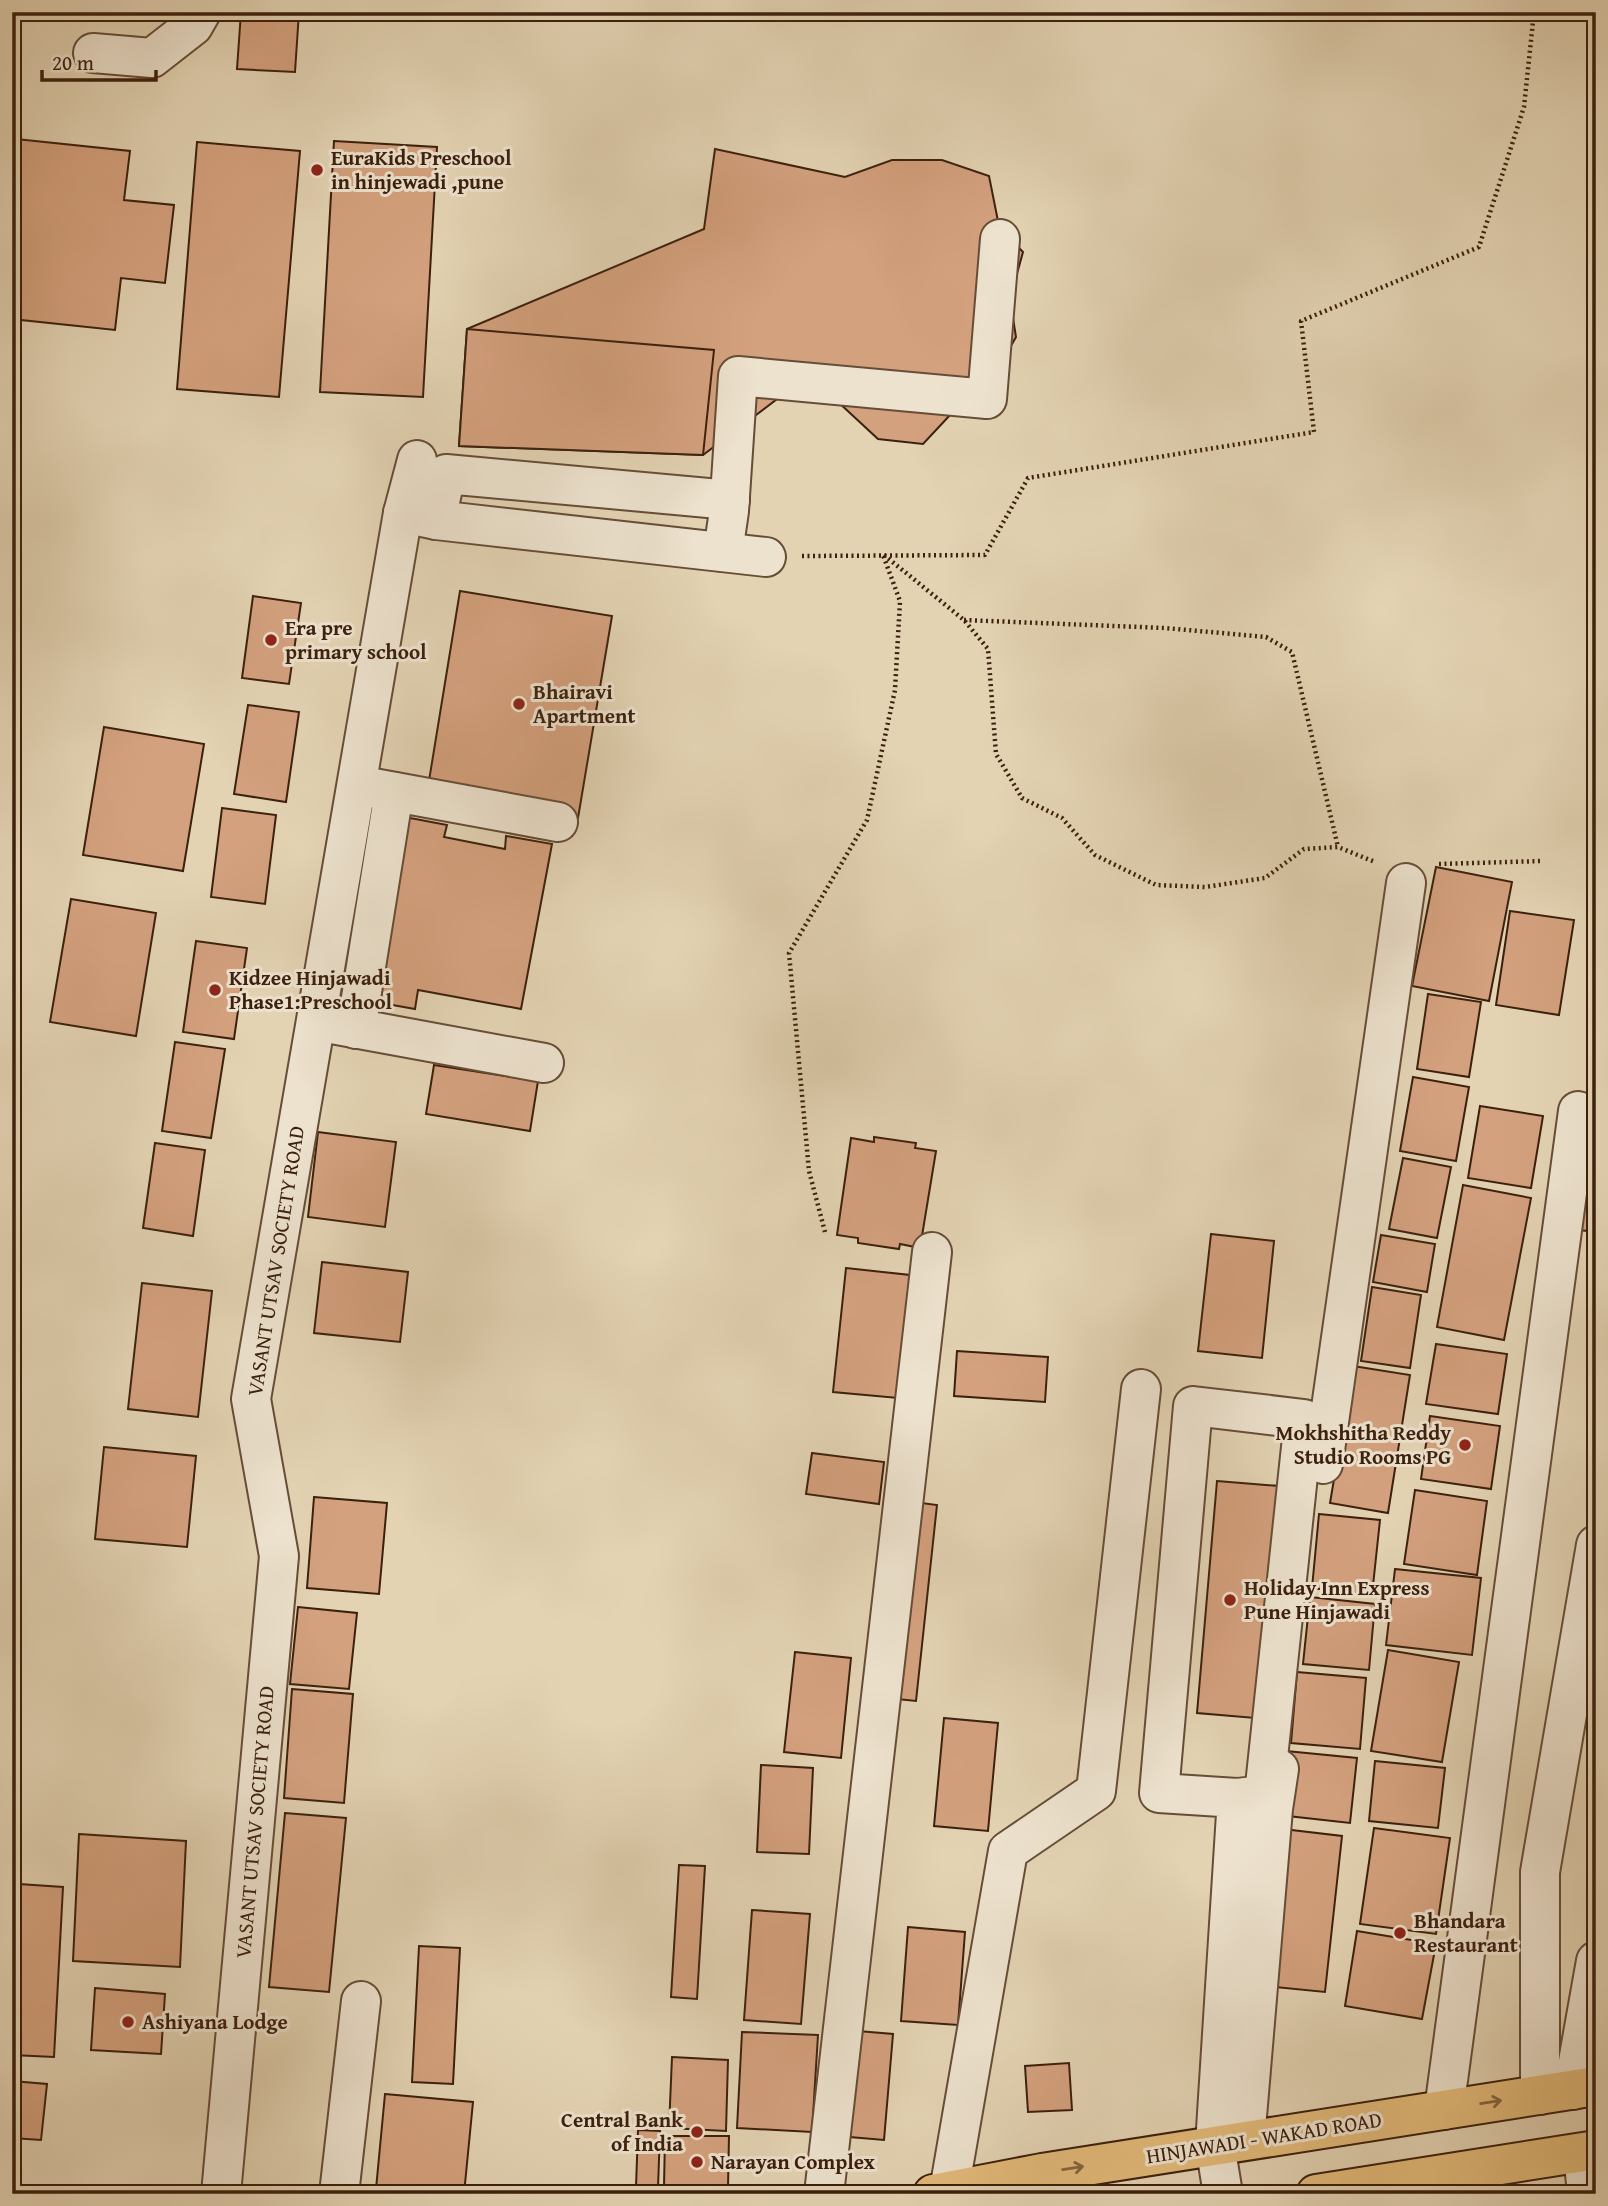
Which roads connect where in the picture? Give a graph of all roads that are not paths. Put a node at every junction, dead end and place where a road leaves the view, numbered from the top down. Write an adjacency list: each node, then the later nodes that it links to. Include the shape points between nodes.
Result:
1 (201, 12): 2 (street, via 193,26 152,58)
2 (93, 53)
3 (1000, 239): 5 (street, via 987,399 738,376)
4 (417, 460): 6 (street, VASANT UTSAV SOCIETY ROAD)
5 (730, 500): 6 (street, via 446,474); 7 (street)
6 (419, 516): 7 (street); 9 (street, VASANT UTSAV SOCIETY ROAD)
7 (723, 552): 8 (street)
8 (766, 557)
9 (356, 785): 10 (street); 14 (street, VASANT UTSAV SOCIETY ROAD)
10 (394, 792): 11 (street); 13 (street)
11 (558, 822)
12 (1409, 871): 25 (street, via 1273,1809)
13 (372, 1032): 14 (street); 15 (street)
14 (314, 1033): 28 (street, VASANT UTSAV SOCIETY ROAD, via 251,1399 279,1556)
15 (544, 1063)
16 (1578, 1111): 24 (street)
17 (933, 1252): 30 (street)
18 (1141, 1389): 27 (street, via 1096,1791 1008,1851)
19 (1596, 1545): 23 (street, via 1540,1872)
20 (1237, 1798): 20 (street, via 1159,1793 1193,1406 1304,1419 1264,1796); 25 (street)
21 (1596, 1961): 23 (street)
22 (361, 2001): 29 (street)
23 (1570, 2090): 24 (main road, HINJAWADI - WAKAD ROAD, one-way to 23)
24 (1444, 2110): 25 (main road, HINJAWADI - WAKAD ROAD)
25 (1230, 2143): 27 (main road, HINJAWADI - WAKAD ROAD, one-way to 25); 31 (street)
26 (1589, 2152): 32 (main road); 33 (street)
27 (941, 2192)
28 (221, 2194)
29 (339, 2194)
30 (824, 2194)
31 (1223, 2194)
32 (1316, 2194)
33 (1587, 2194)

